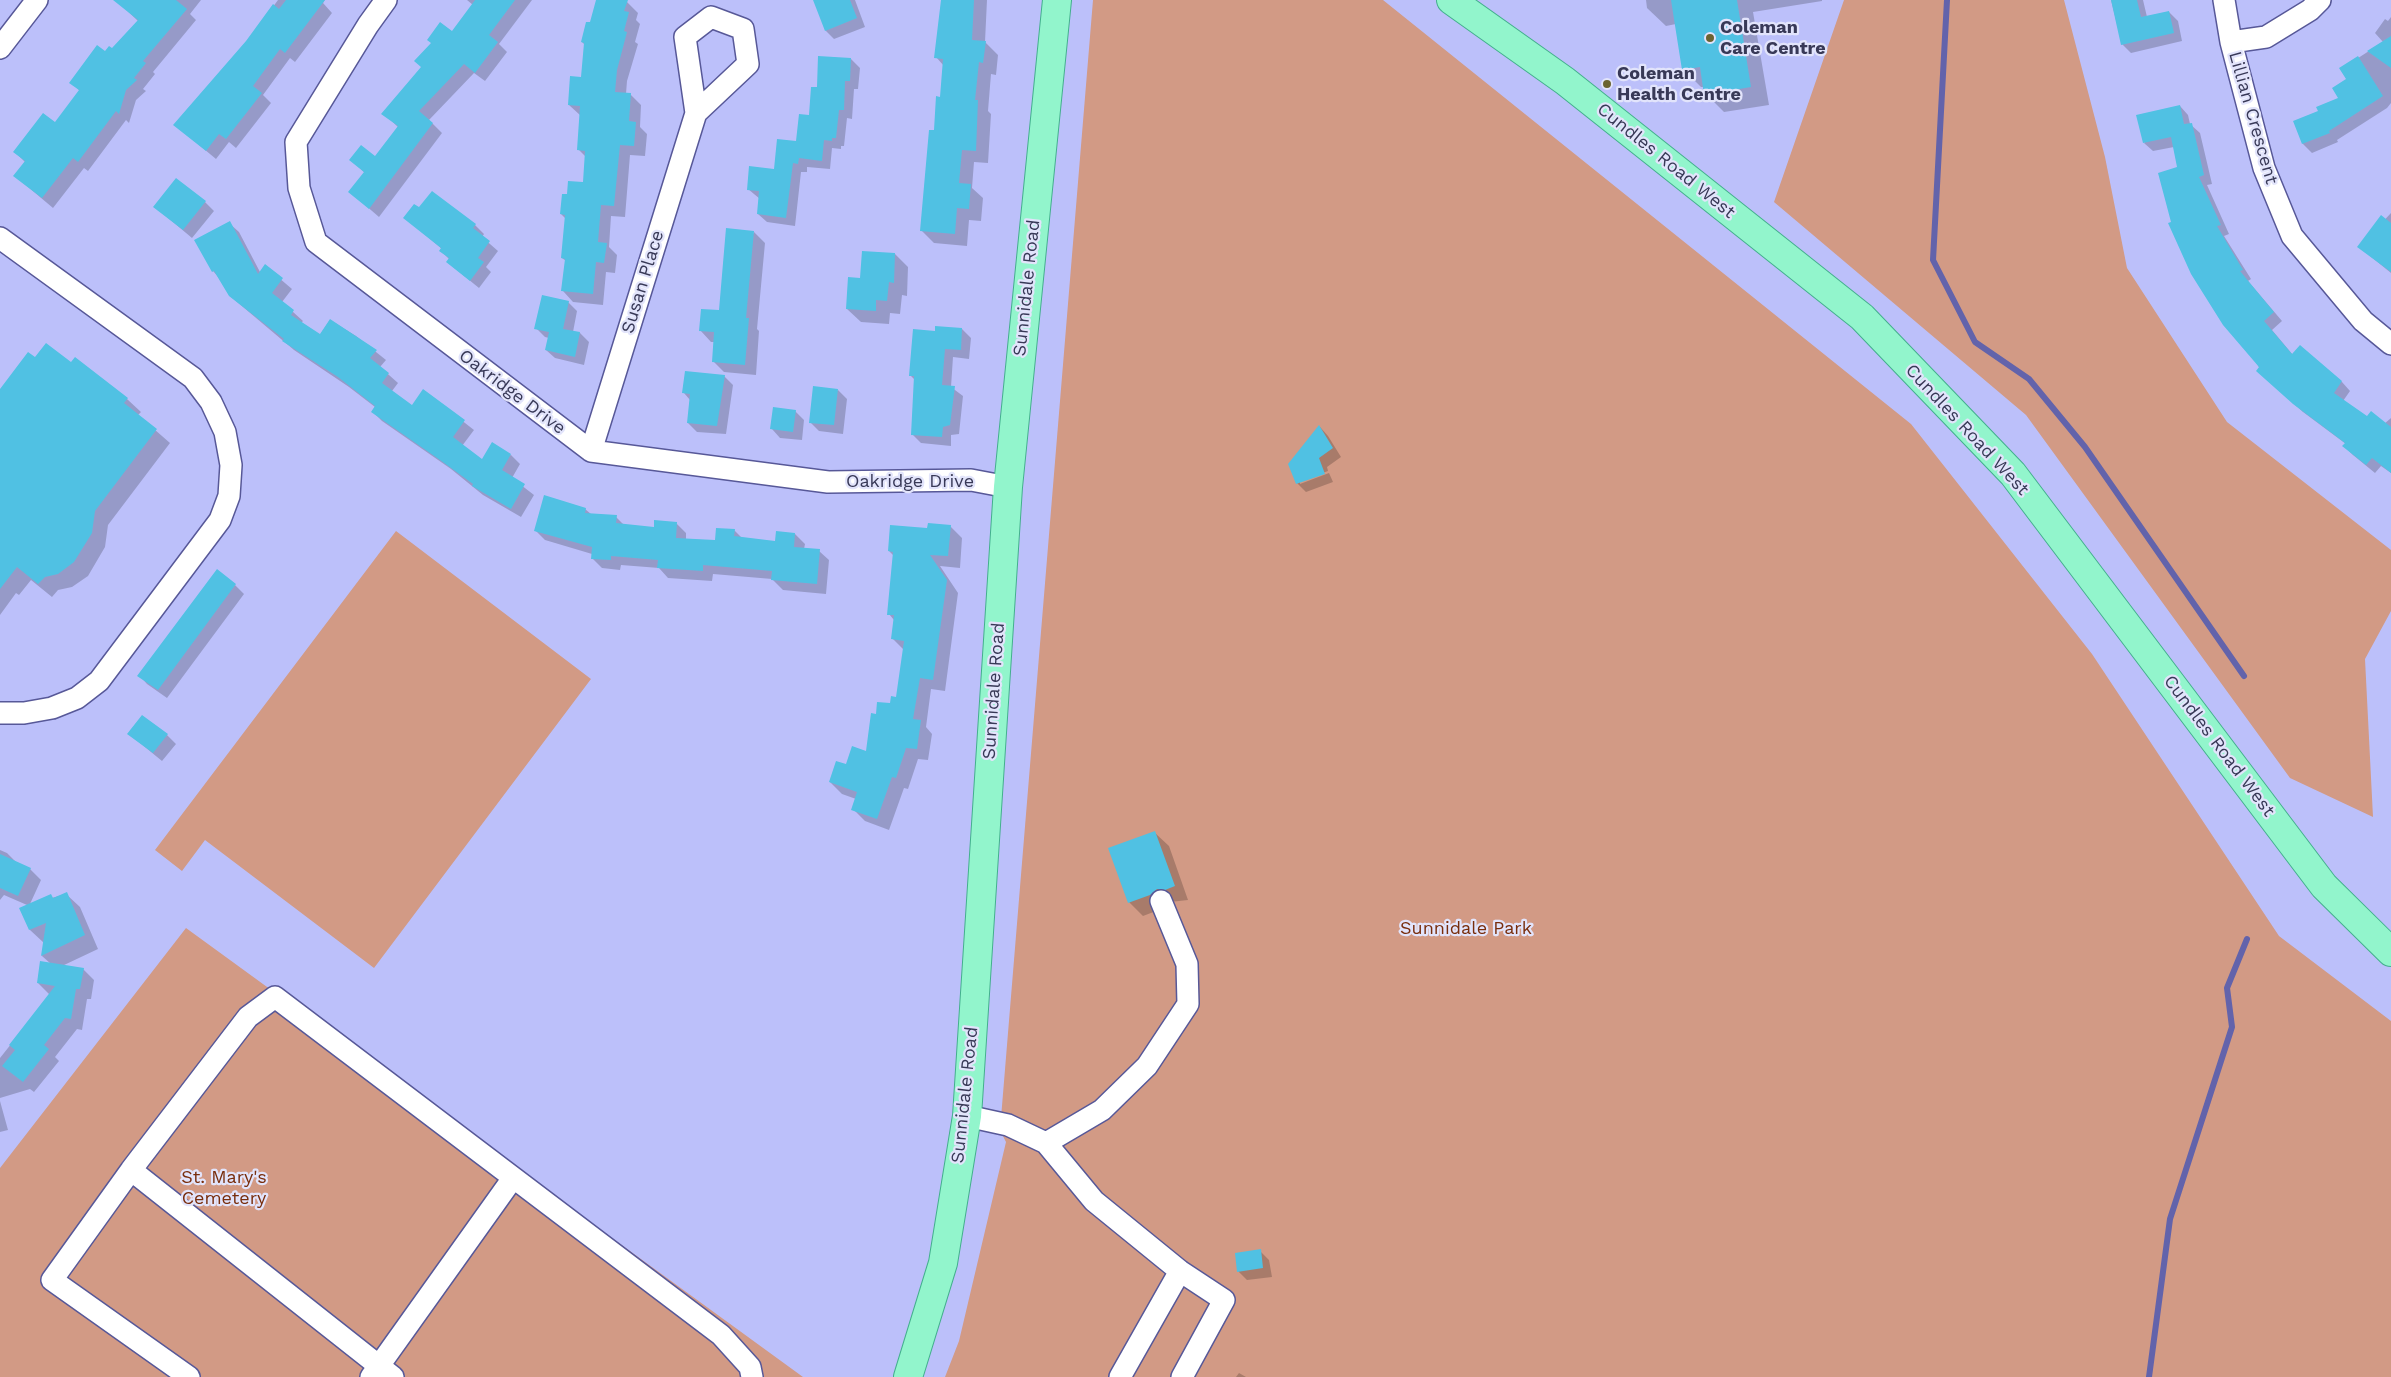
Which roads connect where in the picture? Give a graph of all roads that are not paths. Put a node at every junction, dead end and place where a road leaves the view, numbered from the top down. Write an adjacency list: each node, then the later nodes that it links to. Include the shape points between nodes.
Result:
1 (37, 0): 8 (street)
2 (386, 0): 12 (street, Oakridge Drive, via 296,142 299,188 316,242)
3 (1057, 0): 13 (main road, Sunnidale Road)
4 (1451, 0): 16 (main road, Cundles Road West, via 1570,84 1862,318 2013,474 2324,886)
5 (2224, 0): 7 (street, Lillian Crescent)
6 (2320, 0): 7 (street, via 2310,10 2266,37)
7 (2231, 42): 11 (street, Lillian Crescent, via 2264,168 2292,236 2363,320)
8 (0, 48)
9 (696, 113): 12 (street, Susan Place)
10 (0, 238): 14 (street, via 192,378 211,402 225,432 231,465 229,496 220,520 98,681 77,698 52,708)
11 (2391, 344)
12 (591, 451): 13 (street, Oakridge Drive, via 828,482 971,480)
13 (1008, 487): 17 (main road, Sunnidale Road)
14 (0, 713)
15 (1161, 901): 18 (street, via 1187,964 1188,1004 1147,1066 1102,1110)
16 (2391, 952)
17 (967, 1116): 18 (street, via 1008,1125); 25 (main road, Sunnidale Road, via 943,1263)
18 (1046, 1143): 21 (street, via 1094,1201)
19 (131, 1170): 20 (street, via 248,1017 275,997); 22 (street); 23 (street, via 52,1280)
20 (513, 1178): 22 (street); 24 (street, via 721,1335 750,1367)
21 (1180, 1271): 26 (street); 27 (street, via 1224,1300)
22 (381, 1373)
23 (189, 1377)
24 (752, 1377)
25 (908, 1377)
26 (1120, 1377)
27 (1182, 1377)

